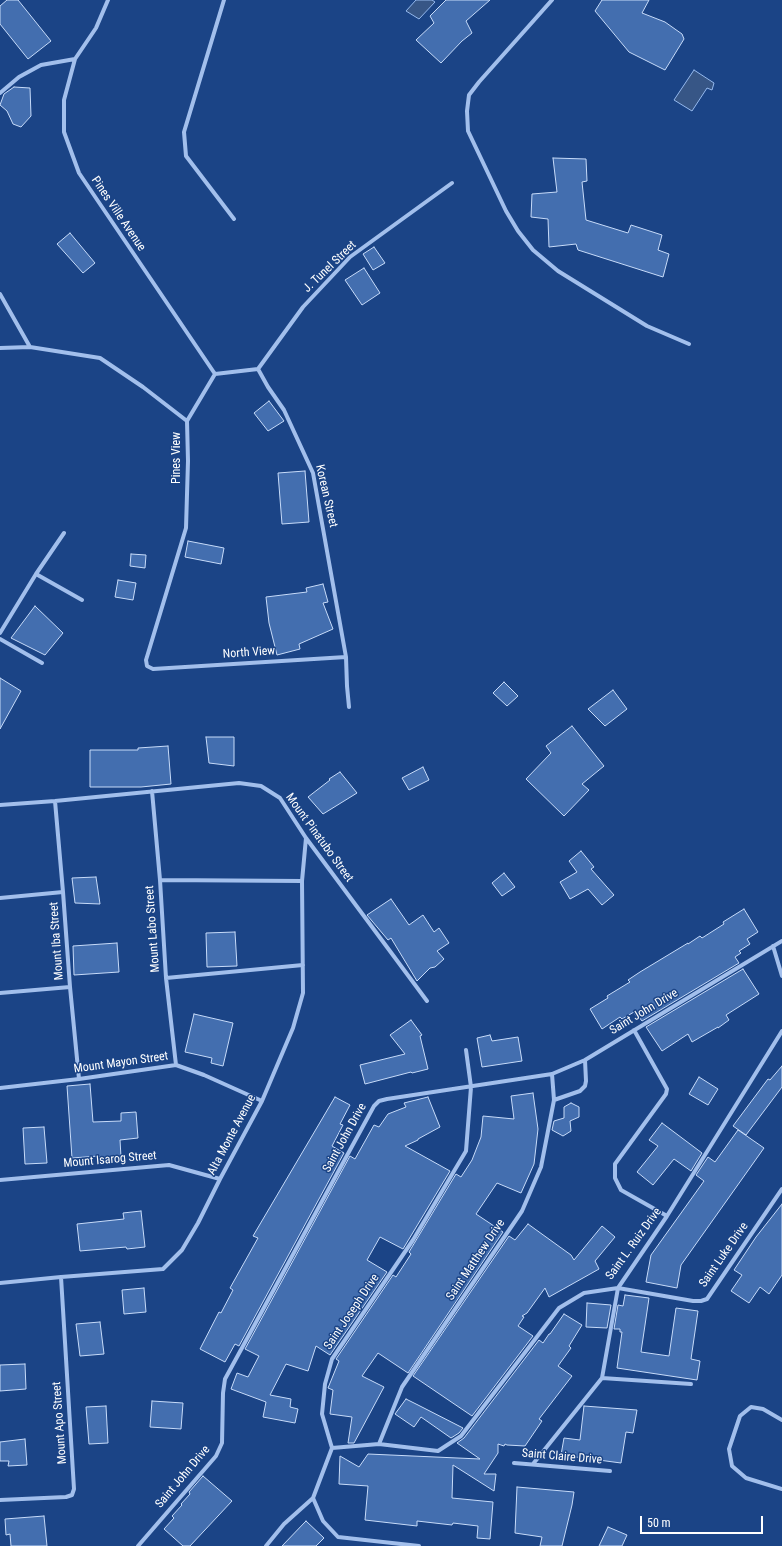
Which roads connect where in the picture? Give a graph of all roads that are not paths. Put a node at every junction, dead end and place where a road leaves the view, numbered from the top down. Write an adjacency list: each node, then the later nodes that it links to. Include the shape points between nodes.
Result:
1 (108, 0): 4 (street, Pines Ville Avenue, via 96,28)
2 (224, 0): 7 (street, via 184,132 186,156)
3 (552, 0): 9 (street, via 469,95 468,131 506,211 534,250 558,271 647,326)
4 (75, 59): 5 (street, via 41,64 19,77); 13 (street, Pines Ville Avenue, via 64,100 64,132 79,173)
5 (0, 93)
6 (452, 184): 12 (street, J. Tunel Street, via 350,257 302,307)
7 (234, 219)
8 (0, 294): 10 (street)
9 (689, 344)
10 (30, 347): 11 (street, Pines View); 14 (street, Pines View, via 100,358)
11 (0, 348)
12 (258, 369): 13 (street); 20 (street, Korean Street, via 284,410 313,473)
13 (215, 374): 14 (street)
14 (187, 421): 22 (street, Pines View, via 186,528 146,660 147,666)
15 (64, 533): 16 (street)
16 (36, 574): 17 (street); 18 (street)
17 (82, 600)
18 (0, 633)
19 (0, 639): 21 (street)
20 (346, 657): 22 (street, North View); 23 (street, Korean Street)
21 (42, 663)
22 (153, 669)
23 (349, 707)
24 (152, 791): 25 (street, Mount Pinatubo Street); 27 (street, Mount Pinatubo Street, via 239,783 261,786 280,798); 28 (street, Mount Labo Street)
25 (55, 801): 26 (street, Mount Pinatubo Street); 30 (street, Mount Iba Street)
26 (0, 805)
27 (306, 838): 29 (street, Alta Monte Avenue); 39 (street, Mount Pinatubo Street)
28 (160, 880): 29 (street); 36 (street, Mount Labo Street)
29 (302, 881): 34 (street, Alta Monte Avenue)
30 (63, 892): 31 (street); 37 (street, Mount Iba Street)
31 (0, 898)
32 (782, 941): 33 (street, Saint John Drive)
33 (773, 946): 35 (street); 40 (street, Saint John Drive)
34 (303, 965): 36 (street); 50 (street, Alta Monte Avenue, via 303,993 293,1028)
35 (782, 976)
36 (166, 978): 44 (street, Mount Labo Street)
37 (70, 987): 38 (street); 46 (street, Mount Iba Street)
38 (0, 993)
39 (428, 1002)
40 (634, 1030): 43 (street, Saint John Drive); 54 (street, via 667,1089 666,1094 615,1164 615,1178 621,1190)
41 (782, 1031): 54 (street, Saint L. Ruiz Drive)
42 (466, 1050): 47 (street)
43 (585, 1060): 45 (street, Saint John Drive); 49 (street, via 585,1086)
44 (176, 1065): 46 (street, Mount Mayon Street); 50 (street, Mount Mayon Street)
45 (552, 1074): 47 (street, Saint John Drive); 49 (street, Saint Matthew Drive)
46 (79, 1079): 48 (street, Mount Mayon Street)
47 (471, 1087): 62 (street, Saint Joseph Drive, via 466,1151 413,1240 332,1360 325,1384 322,1414); 70 (street, Saint John Drive, via 387,1099 379,1101 374,1106 225,1379 222,1442 216,1456)
48 (0, 1088)
49 (554, 1100): 61 (street, Saint Matthew Drive, via 541,1167 522,1211 402,1387)
50 (262, 1101): 51 (street, Alta Monte Avenue)
51 (220, 1179): 52 (street, Mount Isarog Street, via 169,1164); 55 (street, Alta Monte Avenue, via 182,1250 163,1269)
52 (0, 1180)
53 (782, 1189): 57 (street, Saint Luke Drive, via 706,1298 693,1301)
54 (667, 1216): 57 (street, Saint L. Ruiz Drive)
55 (61, 1277): 56 (street, Alta Monte Avenue); 68 (street, Mount Apo Street, via 74,1489 72,1495 66,1497)
56 (0, 1283)
57 (618, 1288): 58 (street); 61 (street, Saint L. Ruiz Drive, via 584,1293 559,1308 461,1436 438,1451)
58 (602, 1378): 59 (street); 64 (street)
59 (691, 1384)
60 (782, 1420): 66 (street, via 763,1409 751,1407 740,1416 729,1449 732,1466 746,1478)
61 (379, 1444): 62 (street, Saint L. Ruiz Drive)
62 (332, 1448): 67 (street)
63 (514, 1463): 64 (street, Saint Claire Drive)
64 (533, 1464): 65 (street, Saint Claire Drive)
65 (610, 1471)
66 (782, 1490)
67 (313, 1498): 69 (street, via 323,1521 338,1537); 71 (street, via 284,1524)
68 (0, 1500)
69 (401, 1545): 72 (street)
70 (138, 1546)
71 (266, 1546)
72 (419, 1546)

